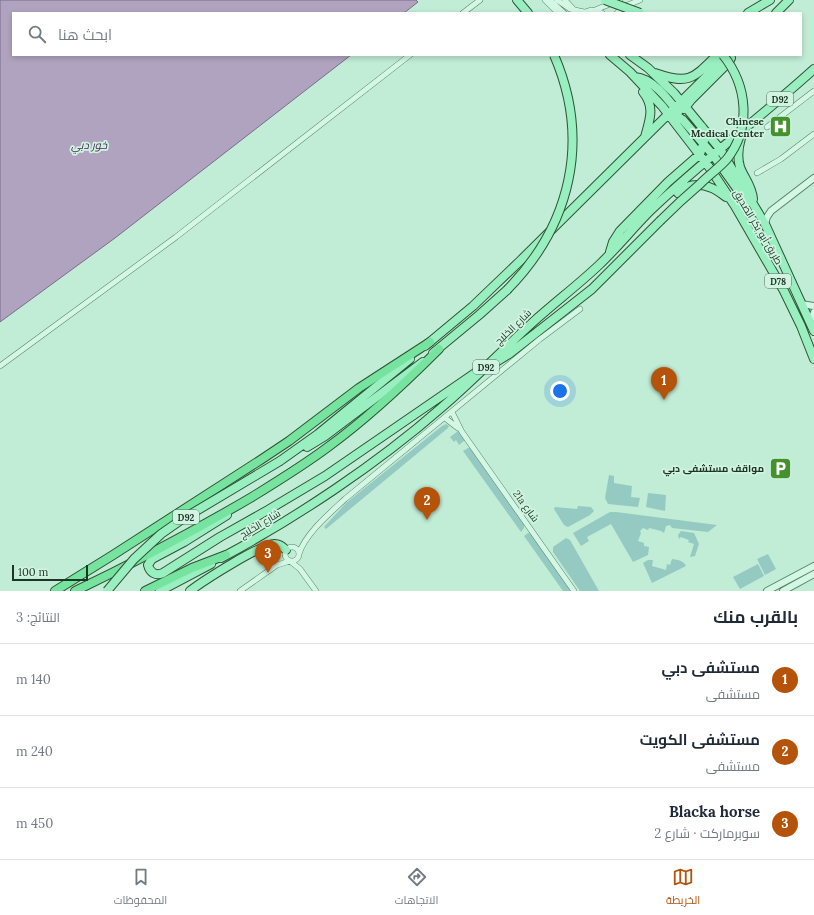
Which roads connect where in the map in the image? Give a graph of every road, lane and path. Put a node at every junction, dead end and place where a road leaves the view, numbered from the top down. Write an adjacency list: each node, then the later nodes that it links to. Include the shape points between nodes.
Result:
1 (480, 0): 14 (street)
2 (517, 0): 15 (main road)
3 (545, 0): 16 (street)
4 (550, 0): 17 (street)
5 (557, 0): 12 (street)
6 (565, 0): 12 (street)
7 (605, 0): 21 (main road, bridge); 22 (main road, bridge)
8 (619, 0): 13 (street)
9 (640, 0): 20 (street)
10 (770, 0): 23 (main road)
11 (789, 0): 24 (main road)
12 (574, 10): 18 (street)
13 (594, 10): 18 (street); 19 (street)
14 (464, 12)
15 (527, 12)
16 (557, 12)
17 (563, 12)
18 (583, 12)
19 (599, 12)
20 (618, 12)
21 (625, 12)
22 (637, 12)
23 (750, 12)
24 (777, 12)
25 (409, 56): 68 (street, via 170,242)
26 (554, 56): 65 (main road, bridge, via 570,115 572,146 569,176 561,206 546,240 528,267 507,290)
27 (611, 56): 35 (main road)
28 (632, 56): 34 (main road, طريق أبو بكر الصديق)
29 (716, 56): 34 (main road, via 690,78 675,79)
30 (724, 56): 69 (main road, bridge, via 736,74 743,96 744,118 732,152 612,271 509,354)
31 (727, 56): 37 (main road, D92)
32 (732, 56): 37 (main road, via 729,62)
33 (814, 70): 42 (main road, شارع الخليج / D92)
34 (652, 72): 37 (main road, طريق أبو بكر الصديق)
35 (635, 77): 38 (main road, طريق أبو بكر الصديق); 45 (main road, via 650,104 651,113)
36 (814, 91): 41 (street)
37 (684, 104): 38 (main road, D92); 39 (main road); 40 (main road, طريق أبو بكر الصديق / D78)
38 (672, 111): 39 (main road); 44 (main road, طريق أبو بكر الصديق / D78); 45 (main road, D92)
39 (683, 119): 44 (main road); 46 (main road)
40 (701, 125): 46 (main road); 47 (main road, طريق أبو بكر الصديق / D78)
41 (767, 127)
42 (745, 128): 47 (main road, شارع الخليج / D92); 53 (main road, via 738,148 739,161 740,168 751,187)
43 (814, 134): 51 (street)
44 (686, 136): 48 (main road, طريق أبو بكر الصديق / D78)
45 (645, 138): 64 (main road, D92, via 520,262)
46 (704, 142): 47 (main road); 48 (main road); 49 (main road)
47 (720, 149): 49 (main road, شارع الخليج / D92); 53 (main road, طريق أبو بكر الصديق / D78)
48 (700, 154): 50 (main road, طريق أبو بكر الصديق / D78); 57 (main road, via 668,182 620,231 613,242)
49 (713, 155): 50 (main road, شارع الخليج / D92); 53 (main road, via 745,199)
50 (705, 162): 54 (main road, طريق أبو بكر الصديق / D78); 55 (main road, شارع الخليج / D92)
51 (757, 173)
52 (814, 178): 56 (street, via 777,206 769,214)
53 (753, 203): 56 (main road, طريق أبو بكر الصديق / D78)
54 (735, 206): 55 (main road, via 718,190 695,184 684,187 663,206); 66 (main road, طريق أبو بكر الصديق / D78, via 784,291)
55 (649, 212): 57 (main road, شارع الخليج / D92)
56 (765, 224): 58 (main road, طريق أبو بكر الصديق / D78)
57 (610, 255): 69 (main road, شارع الخليج / D92, via 532,323)
58 (801, 304): 59 (street); 62 (main road, طريق أبو بكر الصديق / D78)
59 (814, 306)
60 (580, 309): 70 (street, via 540,338)
61 (814, 312): 62 (street)
62 (810, 322): 63 (main road, طريق أبو بكر الصديق / D78)
63 (814, 331)
64 (430, 342): 73 (main road, D92, via 318,434); 84 (highway, via 359,388 262,459)
65 (439, 349): 73 (main road, via 317,441); 74 (highway, via 378,407 328,447)
66 (812, 353): 67 (main road, طريق أبو بكر الصديق / D78)
67 (814, 359)
68 (0, 366)
69 (486, 368): 74 (main road, via 456,385 325,476 163,573 158,575 151,572 148,565 152,559 227,515); 77 (main road, شارع الخليج / D92, via 440,409 377,458 310,505)
70 (452, 412): 71 (street); 72 (street, 21a شارع)
71 (445, 418): 72 (street, 21a شارع); 75 (street, via 345,499)
72 (462, 432): 92 (street, 21a شارع)
73 (283, 459): 86 (main road, D92, bridge, via 161,534 134,559)
74 (240, 504): 85 (highway, via 160,549)
75 (305, 542): 76 (street); 78 (street)
76 (288, 550): 78 (street, via 297,550); 79 (street, via 286,558); 81 (street); 89 (main road, via 276,544 262,548)
77 (226, 555): 87 (highway); 88 (main road, شارع الخليج / D92)
78 (298, 556): 79 (street); 82 (street)
79 (290, 561): 81 (street); 82 (street)
80 (812, 564): 93 (street)
81 (277, 565): 90 (street)
82 (300, 569): 91 (street)
83 (814, 574): 94 (street)
84 (55, 591)
85 (75, 591)
86 (107, 591)
87 (145, 591)
88 (160, 591)
89 (190, 591)
90 (240, 591)
91 (316, 591)
92 (574, 591)
93 (768, 591)
94 (784, 591)

